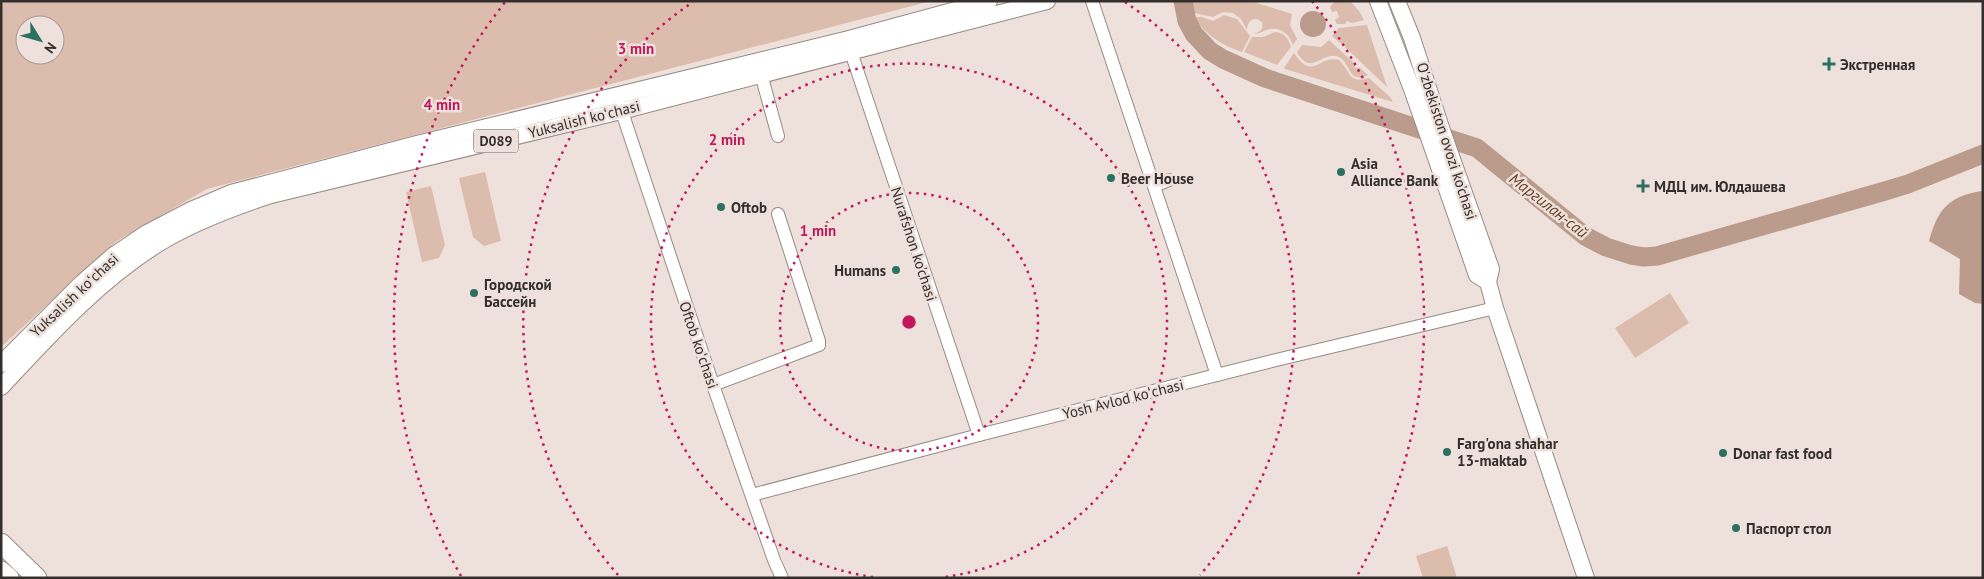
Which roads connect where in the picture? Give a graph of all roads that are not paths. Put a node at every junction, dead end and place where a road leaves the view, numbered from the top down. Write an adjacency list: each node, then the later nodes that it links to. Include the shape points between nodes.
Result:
1 (989, 1): 10 (main road, Yuksalish koʻchasi / D089)
2 (1047, 1): 8 (main road, Yuksalish koʻchasi / D089)
3 (1092, 1): 13 (street)
4 (1378, 1): 15 (main road, O'zbekiston ovozi ko'chasi, via 1477,275)
5 (1398, 1): 7 (main road, O'zbekiston ovozi ko'chasi)
6 (1407, 1): 7 (main road)
7 (1412, 38): 15 (main road, O'zbekiston ovozi ko'chasi, via 1490,269)
8 (851, 52): 9 (main road, Yuksalish koʻchasi / D089); 21 (street, Nurafshon ko'chasi)
9 (760, 74): 10 (main road, Yuksalish koʻchasi / D089); 11 (street)
10 (619, 103): 17 (main road, Yuksalish koʻchasi / D089, via 266,183 190,210 113,256); 19 (street, Oftob koʻchasi); 20 (main road, Yuksalish koʻchasi / D089, via 271,195 198,223 156,245 123,268 70,314)
11 (778, 136)
12 (1169, 180): 13 (street)
13 (1154, 186): 18 (street)
14 (778, 214): 19 (street, via 819,345)
15 (1488, 282): 16 (main road, O'zbekiston ovozi ko'chasi)
16 (1495, 308): 18 (street, Yosh Avlod koʻchasi); 28 (main road, O'zbekiston ovozi ko'chasi)
17 (1, 364)
18 (1217, 375): 21 (street, Yosh Avlod koʻchasi)
19 (713, 386): 22 (street, Oftob koʻchasi)
20 (1, 387)
21 (978, 435): 22 (street, Yosh Avlod koʻchasi)
22 (752, 495): 27 (street, Oftob koʻchasi)
23 (1, 542): 26 (highway)
24 (1, 571): 25 (highway)
25 (8, 578)
26 (37, 578)
27 (782, 578)
28 (1586, 578)

